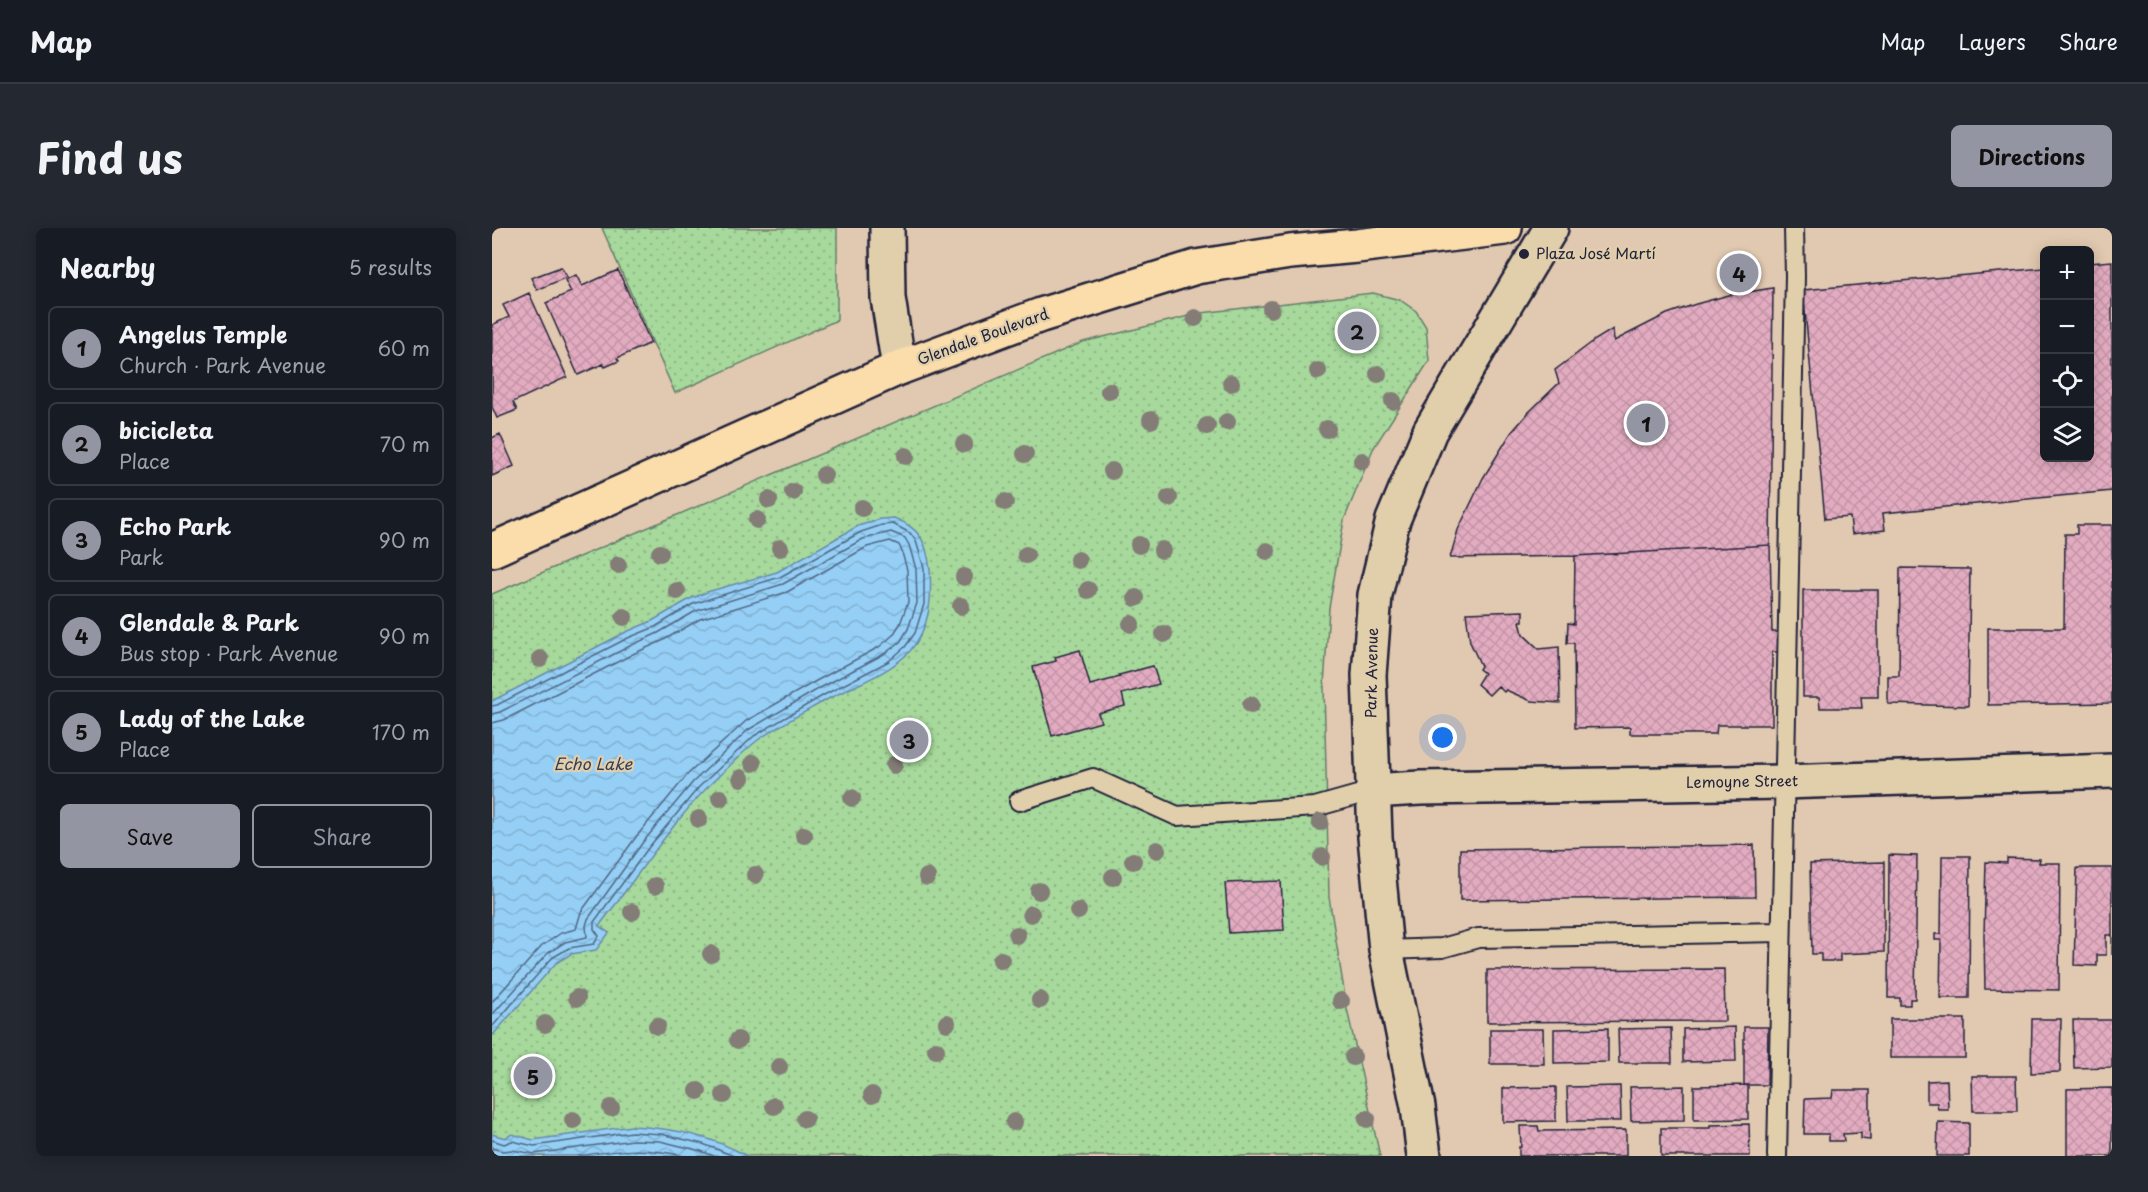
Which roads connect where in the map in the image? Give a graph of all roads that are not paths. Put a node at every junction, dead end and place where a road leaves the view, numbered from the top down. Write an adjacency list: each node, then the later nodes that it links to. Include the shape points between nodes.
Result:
1 (887, 228): 6 (street, via 888,298)
2 (1505, 228): 5 (main road, Glendale Boulevard)
3 (1551, 228): 10 (street, Park Avenue, via 1430,431 1393,520 1374,606 1369,675)
4 (1794, 228): 9 (lane)
5 (1366, 237): 6 (main road, Glendale Boulevard, via 1196,267 1041,315)
6 (899, 368): 7 (main road, Glendale Boulevard)
7 (492, 550)
8 (2112, 771): 9 (street, Lemoyne Street)
9 (1783, 782): 10 (street, Lemoyne Street); 12 (lane)
10 (1372, 791): 11 (lane, via 1315,807 1177,816 1093,778); 13 (street, Park Avenue)
11 (1018, 801)
12 (1780, 932): 13 (lane, via 1478,938 1442,948); 15 (lane)
13 (1386, 950): 14 (street, Park Avenue)
14 (1424, 1156)
15 (1777, 1156)

